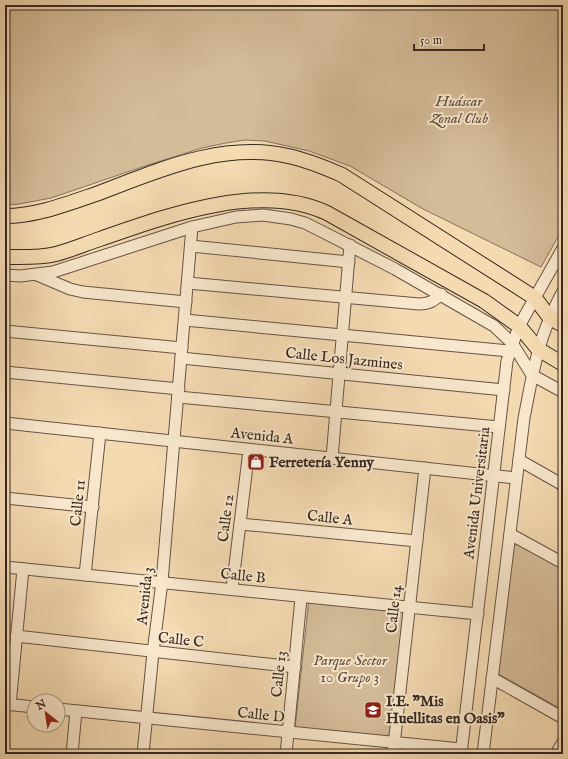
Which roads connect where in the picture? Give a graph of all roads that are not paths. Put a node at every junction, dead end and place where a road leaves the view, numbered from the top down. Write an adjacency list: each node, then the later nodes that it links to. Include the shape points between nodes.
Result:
1 (5, 216): 14 (main road, via 32,214 71,203 163,169 214,155 262,152 316,164 342,175)
2 (192, 227): 3 (street, via 236,217 278,217 305,223); 4 (street, Avenida 3); 9 (street)
3 (350, 245): 7 (street); 12 (street)
4 (191, 246): 7 (street); 10 (street, Avenida 3)
5 (563, 248): 14 (street, Avenida Universitaria)
6 (5, 257): 20 (main road, via 31,258 56,254 175,214 225,203 274,200 296,202 313,206 333,216 484,301)
7 (349, 262): 13 (street)
8 (5, 275): 9 (street)
9 (37, 275): 15 (street, via 83,292)
10 (188, 283): 13 (street); 15 (street, Avenida 3)
11 (563, 291): 16 (street)
12 (441, 294): 13 (street, via 426,304); 23 (street, via 494,326)
13 (346, 298): 22 (street)
14 (535, 298): 16 (street); 17 (main road); 20 (street, Avenida Universitaria)
15 (186, 302): 18 (street, Avenida 3)
16 (560, 304): 17 (street)
17 (550, 318): 19 (main road); 24 (street)
18 (185, 320): 22 (street); 25 (street, Avenida 3)
19 (563, 325)
20 (519, 326): 23 (street, Avenida Universitaria); 24 (main road)
21 (5, 331): 25 (street, Calle Los Jazmines)
22 (342, 334): 23 (street, via 398,341); 28 (street)
23 (510, 347): 29 (street); 30 (street, Avenida Universitaria)
24 (538, 349): 26 (main road); 29 (street)
25 (182, 353): 28 (street, Calle Los Jazmines); 32 (street, Avenida 3)
26 (563, 364)
27 (5, 372): 32 (street)
28 (339, 374): 30 (street, Calle Los Jazmines); 33 (street)
29 (532, 375): 31 (street); 40 (street)
30 (504, 390): 35 (street, Avenida Universitaria)
31 (563, 392)
32 (178, 393): 33 (street); 37 (street, Avenida 3)
33 (336, 412): 35 (street); 39 (street)
34 (5, 424): 36 (street, Avenida A)
35 (500, 427): 42 (street, Avenida Universitaria)
36 (100, 433): 37 (street, Avenida A); 46 (street, Calle 11)
37 (174, 442): 38 (street, Avenida A); 54 (street, Avenida 3)
38 (248, 450): 39 (street, Avenida A); 47 (street, Calle 12)
39 (332, 458): 41 (street, Avenida A)
40 (519, 460): 43 (street); 44 (street)
41 (425, 468): 42 (street, Avenida A); 49 (street, Calle 14)
42 (494, 475): 43 (street, Avenida A); 58 (street, Avenida Universitaria)
43 (516, 478): 48 (street)
44 (563, 485)
45 (5, 498): 46 (street)
46 (93, 506): 53 (street, Calle 11)
47 (240, 524): 49 (street, Calle A); 55 (street, Calle 12)
48 (510, 534): 50 (street); 62 (street)
49 (417, 541): 57 (street, Calle 14)
50 (563, 563)
51 (5, 567): 52 (street, Calle B)
52 (22, 569): 53 (street, Calle B); 59 (street)
53 (85, 575): 54 (street, Calle B)
54 (162, 582): 55 (street, Calle B); 60 (street, Avenida 3)
55 (232, 589): 56 (street, Calle B)
56 (301, 598): 57 (street, Calle B); 61 (street, Calle 13)
57 (409, 608): 58 (street, Calle B); 71 (street, Calle 14)
58 (478, 614): 72 (street, Avenida Universitaria)
59 (16, 636): 60 (street, Calle C); 63 (street)
60 (153, 652): 61 (street, Calle C); 67 (street, Avenida 3)
61 (295, 667): 69 (street, Calle 13)
62 (492, 678): 68 (street); 76 (street)
63 (7, 704): 64 (street)
64 (26, 706)
65 (66, 710): 66 (street, Calle D)
66 (76, 711): 67 (street, Calle D); 73 (street)
67 (147, 718): 69 (street, Calle D); 74 (street, Avenida 3)
68 (563, 718)
69 (288, 733): 71 (street, Calle D); 75 (street, Calle 13)
70 (563, 742): 77 (street)
71 (394, 748): 72 (street, Calle D)
72 (461, 752)
73 (72, 754)
74 (143, 754)
75 (286, 754)
76 (483, 754)
77 (556, 754)

